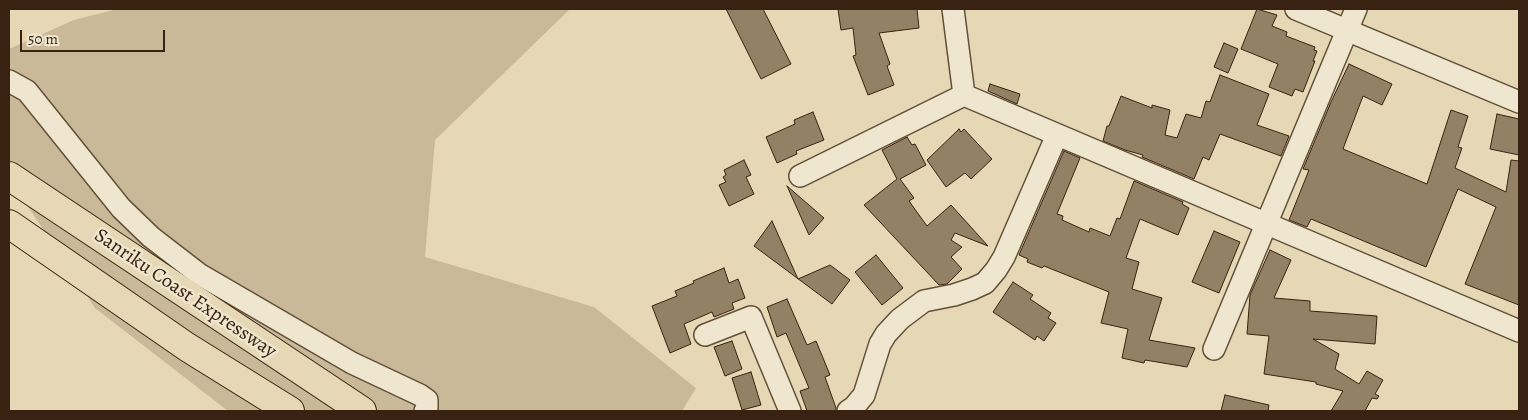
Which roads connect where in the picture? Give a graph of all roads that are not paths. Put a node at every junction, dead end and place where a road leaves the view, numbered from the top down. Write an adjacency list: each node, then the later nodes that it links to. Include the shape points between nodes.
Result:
1 (953, 9): 6 (street)
2 (1296, 9): 4 (street)
3 (1356, 9): 4 (street)
4 (1347, 30): 7 (street); 12 (street)
5 (9, 81): 16 (street, via 27,91 121,208 151,237 199,274 352,363 420,395 427,400)
6 (964, 95): 8 (street); 10 (street)
7 (1519, 102)
8 (1057, 135): 12 (street); 20 (street, via 996,270 984,283 954,295 924,301 900,319 880,344 864,396)
9 (9, 176): 18 (highway, Sanriku Coast Expressway)
10 (800, 176)
11 (9, 224): 17 (highway, Sanriku Coast Expressway, via 187,347)
12 (1266, 224): 13 (street); 15 (street)
13 (1519, 331)
14 (705, 336): 19 (street, via 751,317)
15 (1214, 349)
16 (426, 410)
17 (290, 411)
18 (362, 411)
19 (790, 411)
20 (848, 411)

